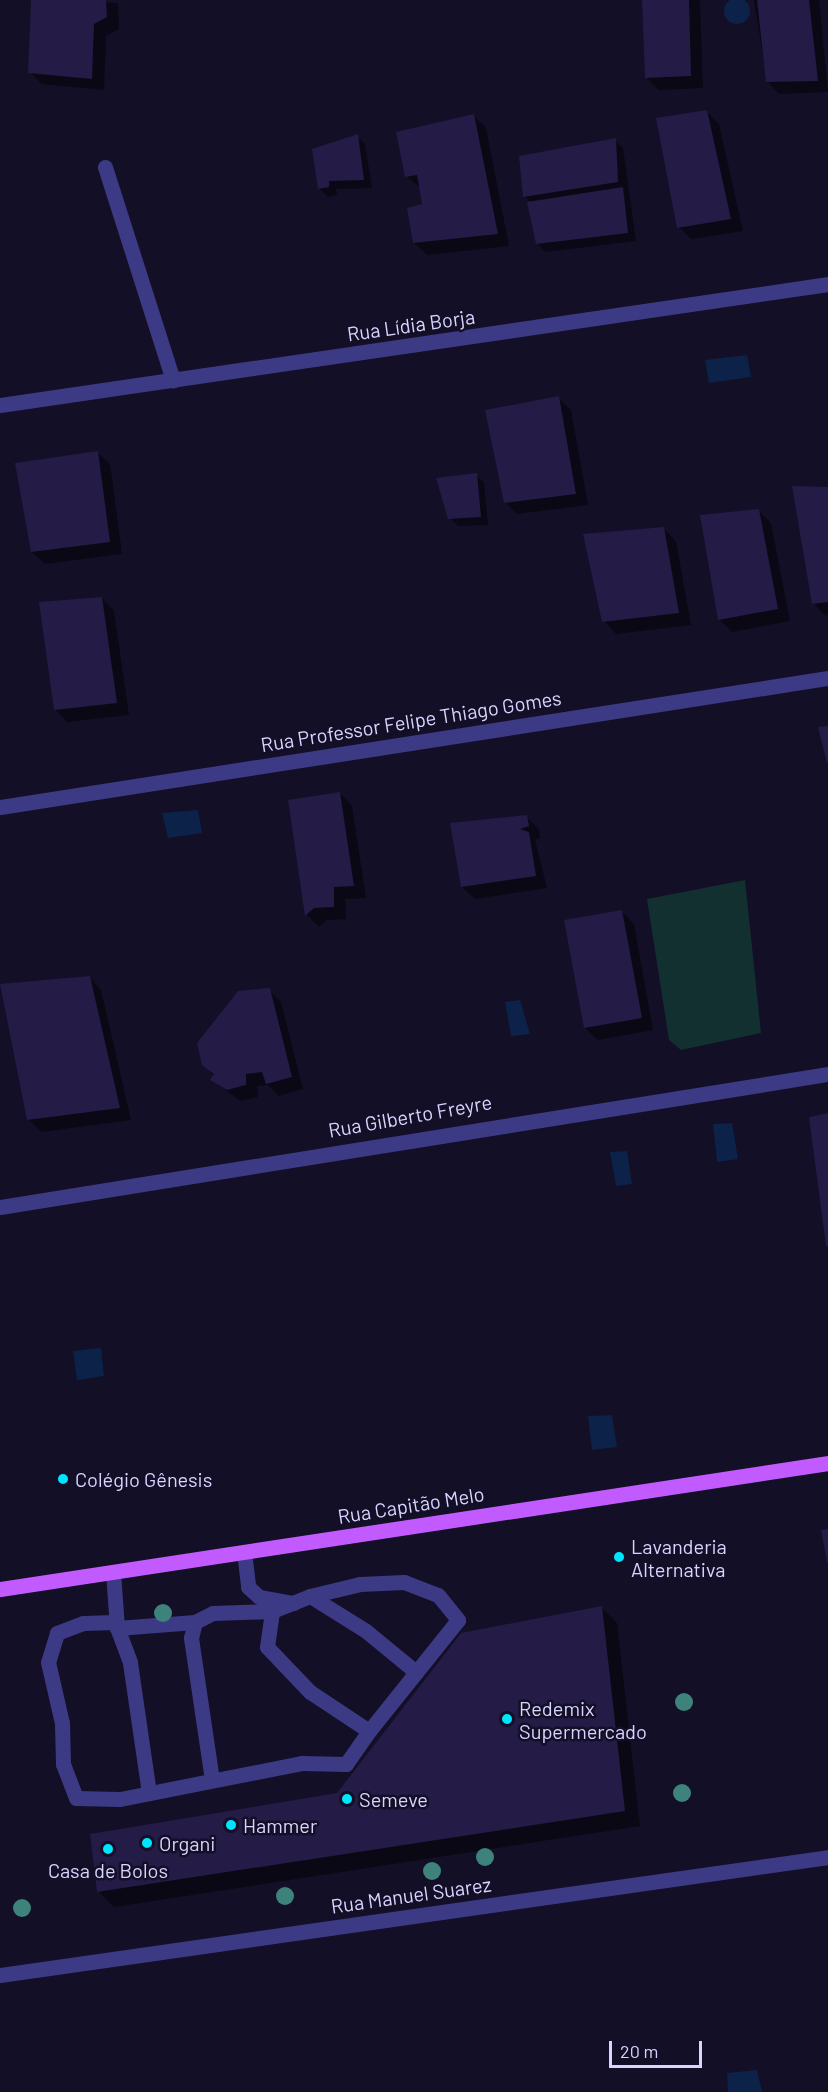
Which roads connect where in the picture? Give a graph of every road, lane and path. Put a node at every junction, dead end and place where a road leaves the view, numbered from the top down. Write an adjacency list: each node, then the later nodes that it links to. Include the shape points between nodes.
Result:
1 (105, 167): 3 (street)
2 (828, 284): 3 (street, Rua Lídia Borja)
3 (173, 380): 4 (street, Rua Lídia Borja)
4 (0, 405)
5 (828, 678): 6 (street, Rua Professor Felipe Thiago Gomes)
6 (0, 807)
7 (828, 1074): 8 (street, Rua Gilberto Freyre)
8 (0, 1207)
9 (828, 1463): 10 (main road, Rua Capitão Melo)
10 (244, 1552): 11 (main road, Rua Capitão Melo); 14 (street, via 248,1587 259,1597)
11 (113, 1572): 12 (main road, Rua Capitão Melo); 17 (street)
12 (0, 1589)
13 (310, 1596): 14 (street); 18 (street, via 366,1631); 18 (street, via 360,1584 404,1582 438,1595 458,1620)
14 (293, 1603): 15 (street)
15 (272, 1611): 16 (street, via 213,1613); 19 (street, via 267,1647 310,1692)
16 (195, 1622): 17 (street); 20 (street, via 191,1638)
17 (117, 1628): 21 (street, via 130,1662); 21 (street, via 115,1622 83,1623 57,1633 48,1662 62,1723 63,1764 76,1798)
18 (416, 1672): 19 (street)
19 (369, 1731): 20 (street, via 346,1764 302,1763)
20 (212, 1780): 21 (street)
21 (149, 1793)
22 (828, 1857): 23 (street, Rua Manuel Suarez)
23 (0, 1975)

